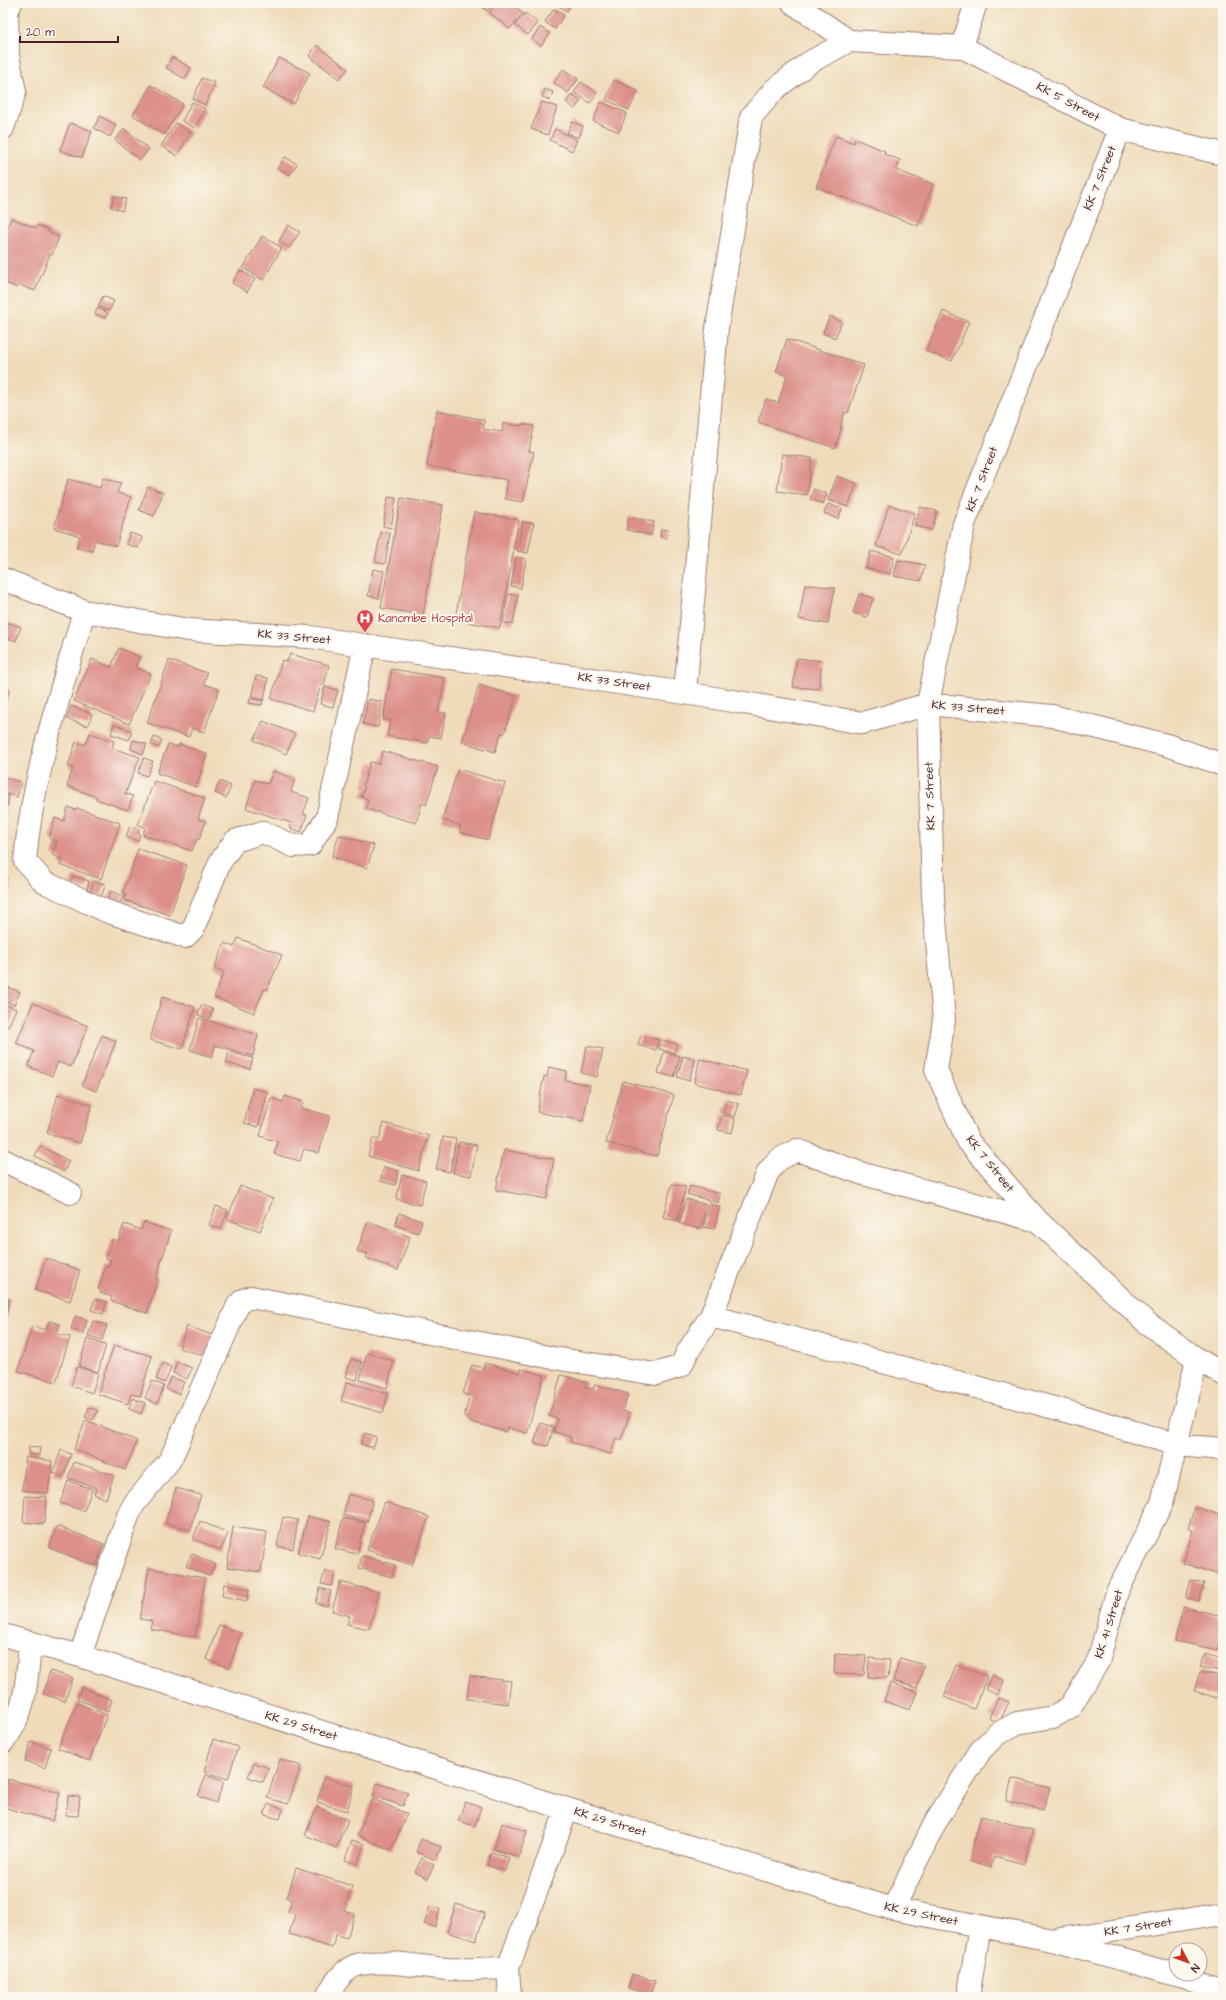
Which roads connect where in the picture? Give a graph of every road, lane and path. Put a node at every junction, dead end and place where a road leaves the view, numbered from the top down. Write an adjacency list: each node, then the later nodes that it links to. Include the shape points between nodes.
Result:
1 (11, 3): 6 (street, via 7,11 8,55 15,92)
2 (793, 3): 4 (street)
3 (976, 3): 5 (street)
4 (849, 41): 5 (street); 12 (street, via 810,62 775,89 751,117 718,328)
5 (962, 47): 7 (street, KK 5 Street)
6 (3, 128)
7 (1120, 129): 8 (street, KK 5 Street); 13 (street, KK 7 Street, via 964,524)
8 (1223, 154)
9 (3, 579): 10 (street, KK 33 Street)
10 (84, 611): 11 (street, KK 33 Street, via 188,630 310,637); 11 (street, via 44,758 26,839 24,861 44,882 106,911 184,937 193,929 220,862 235,841 263,832 293,846 310,845 327,818)
11 (365, 645): 12 (street, KK 33 Street)
12 (685, 692): 13 (street, KK 33 Street, via 862,723)
13 (928, 704): 14 (street, KK 33 Street, via 1052,716 1170,746); 17 (street, KK 7 Street, via 933,897 944,1020 936,1070 968,1141)
14 (1223, 765)
15 (3, 1160): 16 (street)
16 (70, 1194)
17 (1038, 1221): 18 (street, via 862,1174 797,1150 778,1160 768,1172); 19 (street, KK 7 Street, via 1147,1323)
18 (711, 1316): 21 (street, via 1069,1412); 25 (street, via 681,1366 656,1374 553,1358 251,1297 243,1300 238,1305 170,1460 134,1504 128,1516)
19 (1198, 1359): 20 (street, KK 7 Street); 21 (street, KK 41 Street)
20 (1223, 1374)
21 (1177, 1445): 22 (street); 28 (street, KK 41 Street, via 1162,1503 1117,1592 1098,1662 1070,1707 1053,1717 1017,1723 997,1734 981,1750 937,1819)
22 (1223, 1449)
23 (3, 1635): 24 (street, KK 29 Street)
24 (30, 1642): 25 (street, KK 29 Street); 26 (street, via 26,1696 13,1730)
25 (80, 1656): 27 (street, KK 29 Street)
26 (3, 1742)
27 (567, 1809): 28 (street, KK 29 Street); 32 (street)
28 (893, 1909): 30 (street, KK 29 Street)
29 (1223, 1914): 31 (street, KK 7 Street)
30 (980, 1926): 31 (street, KK 29 Street); 36 (street)
31 (1052, 1940): 33 (street, KK 29 Street)
32 (508, 1968): 34 (street, via 448,1969 360,1964 345,1973); 35 (street)
33 (1223, 1988)
34 (327, 1997)
35 (510, 1997)
36 (968, 1997)

